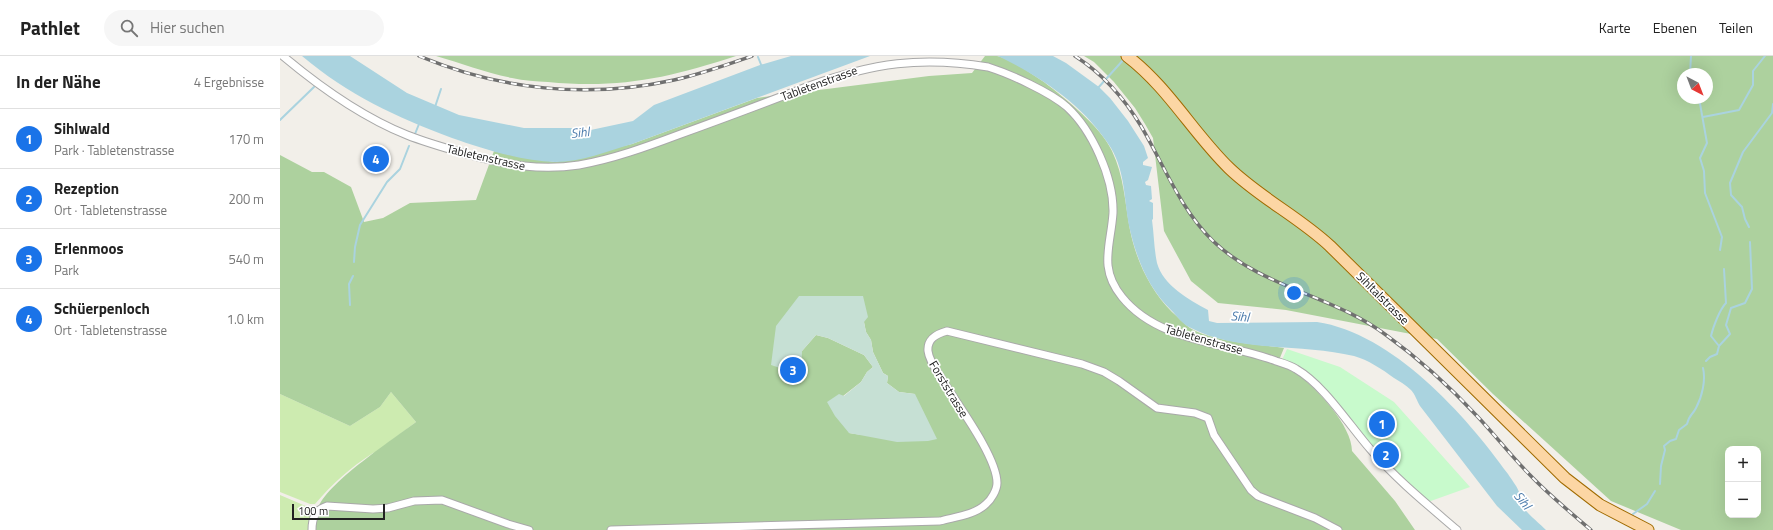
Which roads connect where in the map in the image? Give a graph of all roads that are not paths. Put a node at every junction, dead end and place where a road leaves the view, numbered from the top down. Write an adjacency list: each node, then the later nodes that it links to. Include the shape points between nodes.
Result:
1 (283, 56): 7 (street, Tabletenstrasse, via 351,106 407,135 500,163 536,168 578,165 613,157 838,76 896,59 935,56 962,60 1016,77 1066,106 1098,152 1106,169 1113,207 1107,261 1111,279 1118,293 1130,307 1158,326 1295,368 1312,382 1387,467)
2 (1127, 56): 8 (main road, Sihltalstrasse, via 1165,92 1231,171 1330,246 1561,474 1600,505)
3 (312, 530): 4 (street, via 315,514 327,506 374,509 428,499 451,502)
4 (529, 530)
5 (611, 530): 6 (street, Forststrasse, via 940,521 984,506 997,485 995,469 928,352 929,342 936,334 947,331 1082,364 1104,372 1157,408 1195,413 1208,418 1214,435 1251,490 1258,496 1315,518)
6 (1338, 530)
7 (1457, 530)
8 (1648, 530)

